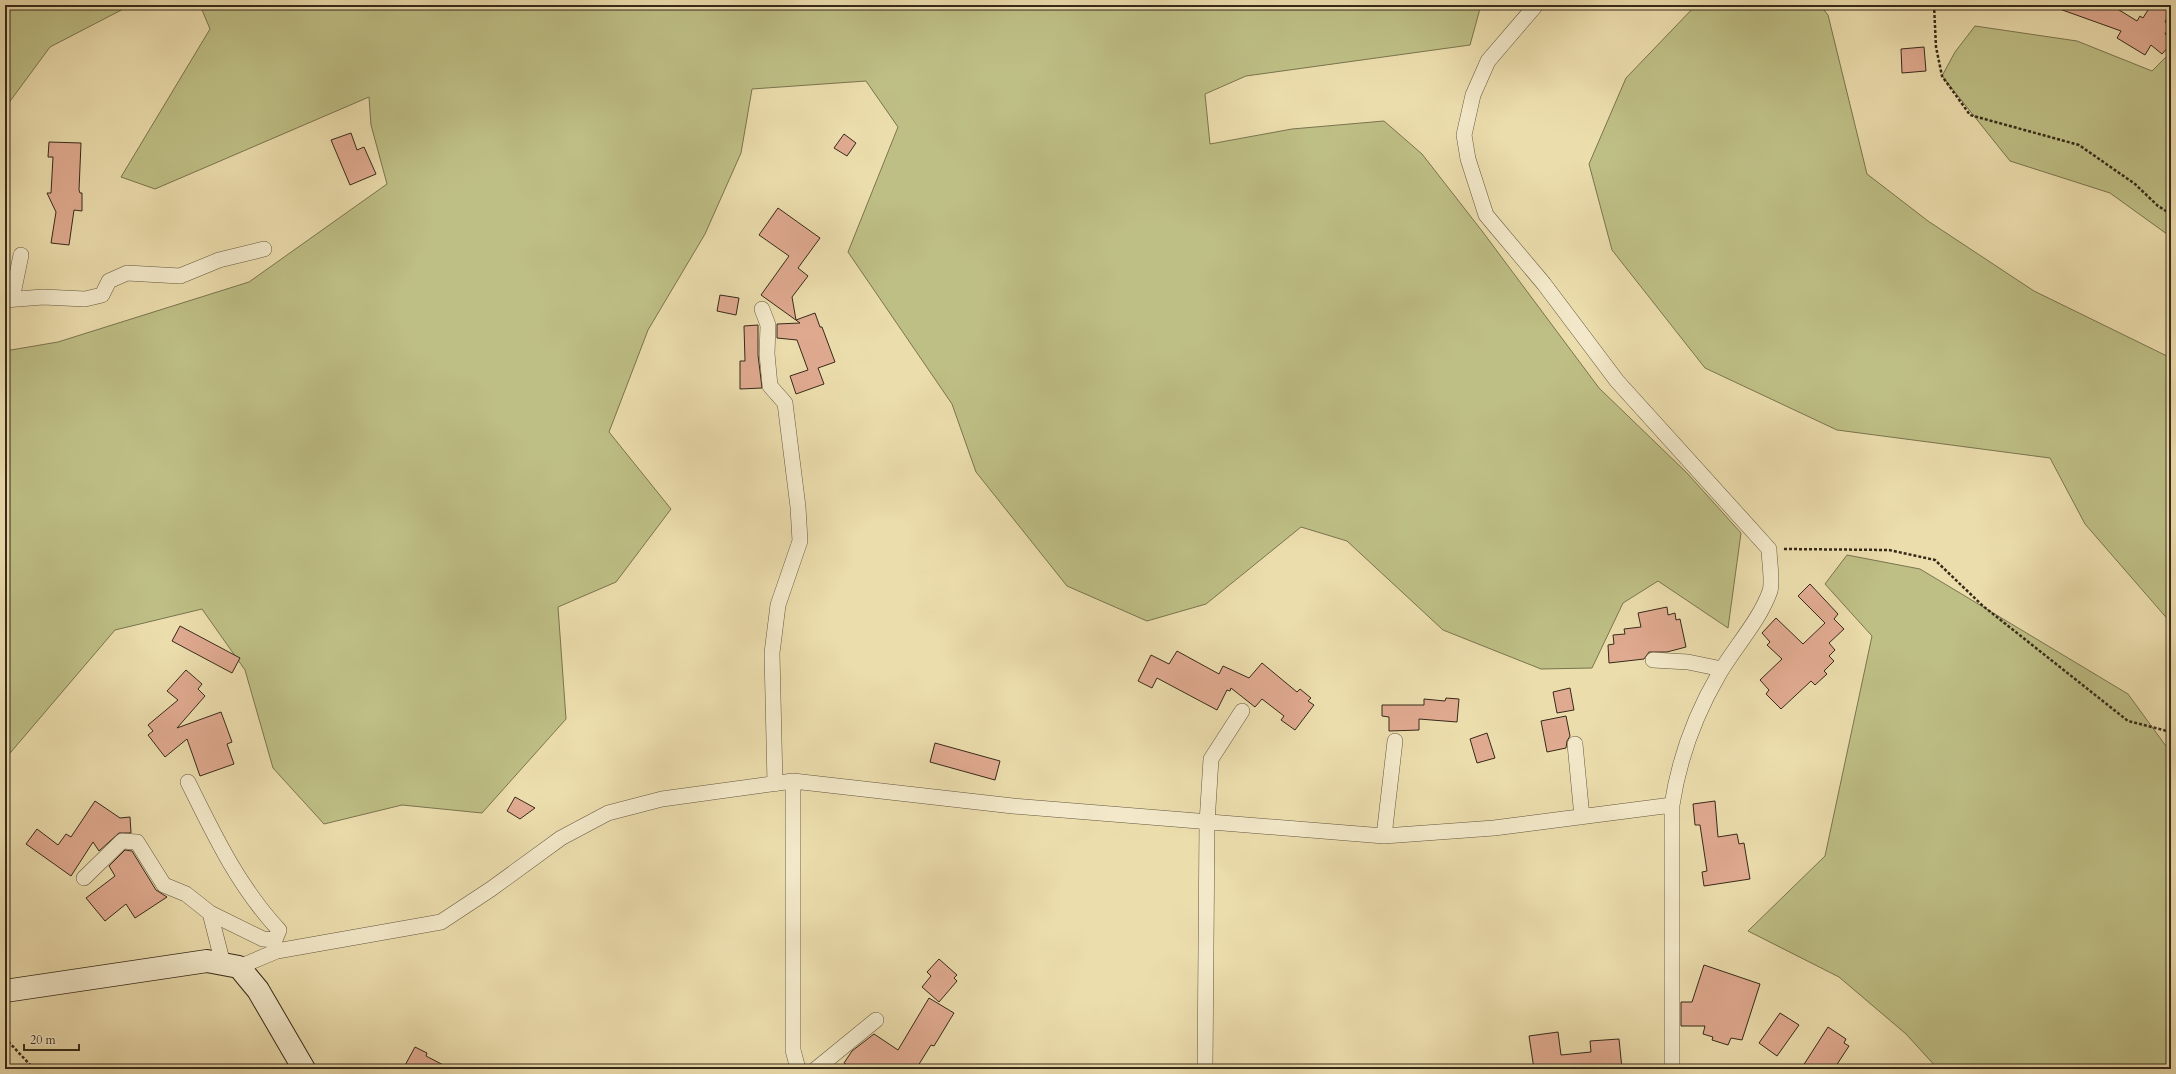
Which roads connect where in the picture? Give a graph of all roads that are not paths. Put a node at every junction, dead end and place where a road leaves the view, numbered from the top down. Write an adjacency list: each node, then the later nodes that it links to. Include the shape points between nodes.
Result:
1 (1536, 5): 7 (street, via 1488,60 1473,95 1464,135 1468,159 1486,215 1544,284 1617,381 1769,549 1770,590 1743,640)
2 (264, 249): 4 (street, via 219,260 180,276 127,273 109,281 102,295 85,299)
3 (21, 255): 4 (street)
4 (9, 299)
5 (762, 309): 13 (street, via 768,325 770,386 785,403 800,541 778,605 772,653)
6 (1653, 660): 7 (street, via 1688,662)
7 (1722, 669): 14 (street, via 1698,715 1684,750)
8 (1242, 711): 16 (street, via 1211,759)
9 (1396, 741): 17 (street)
10 (1575, 744): 15 (street)
11 (793, 781): 13 (street); 16 (street, via 1014,806); 24 (street, via 793,1050)
12 (188, 782): 19 (street, via 233,870 263,913 279,930 275,940 264,939)
13 (775, 784): 20 (street, via 662,799 608,813 561,838 441,922 277,951)
14 (1672, 805): 15 (street); 27 (street)
15 (1582, 817): 17 (street, via 1494,828)
16 (1207, 823): 17 (street); 26 (street)
17 (1384, 836)
18 (84, 878): 19 (street, via 122,840 137,842 164,885 186,894)
19 (210, 914): 20 (street)
20 (231, 965): 21 (street, via 207,961); 23 (street, via 258,990)
21 (5, 991)
22 (876, 1020): 25 (street)
23 (304, 1069)
24 (798, 1069)
25 (816, 1069)
26 (1205, 1069)
27 (1672, 1069)

